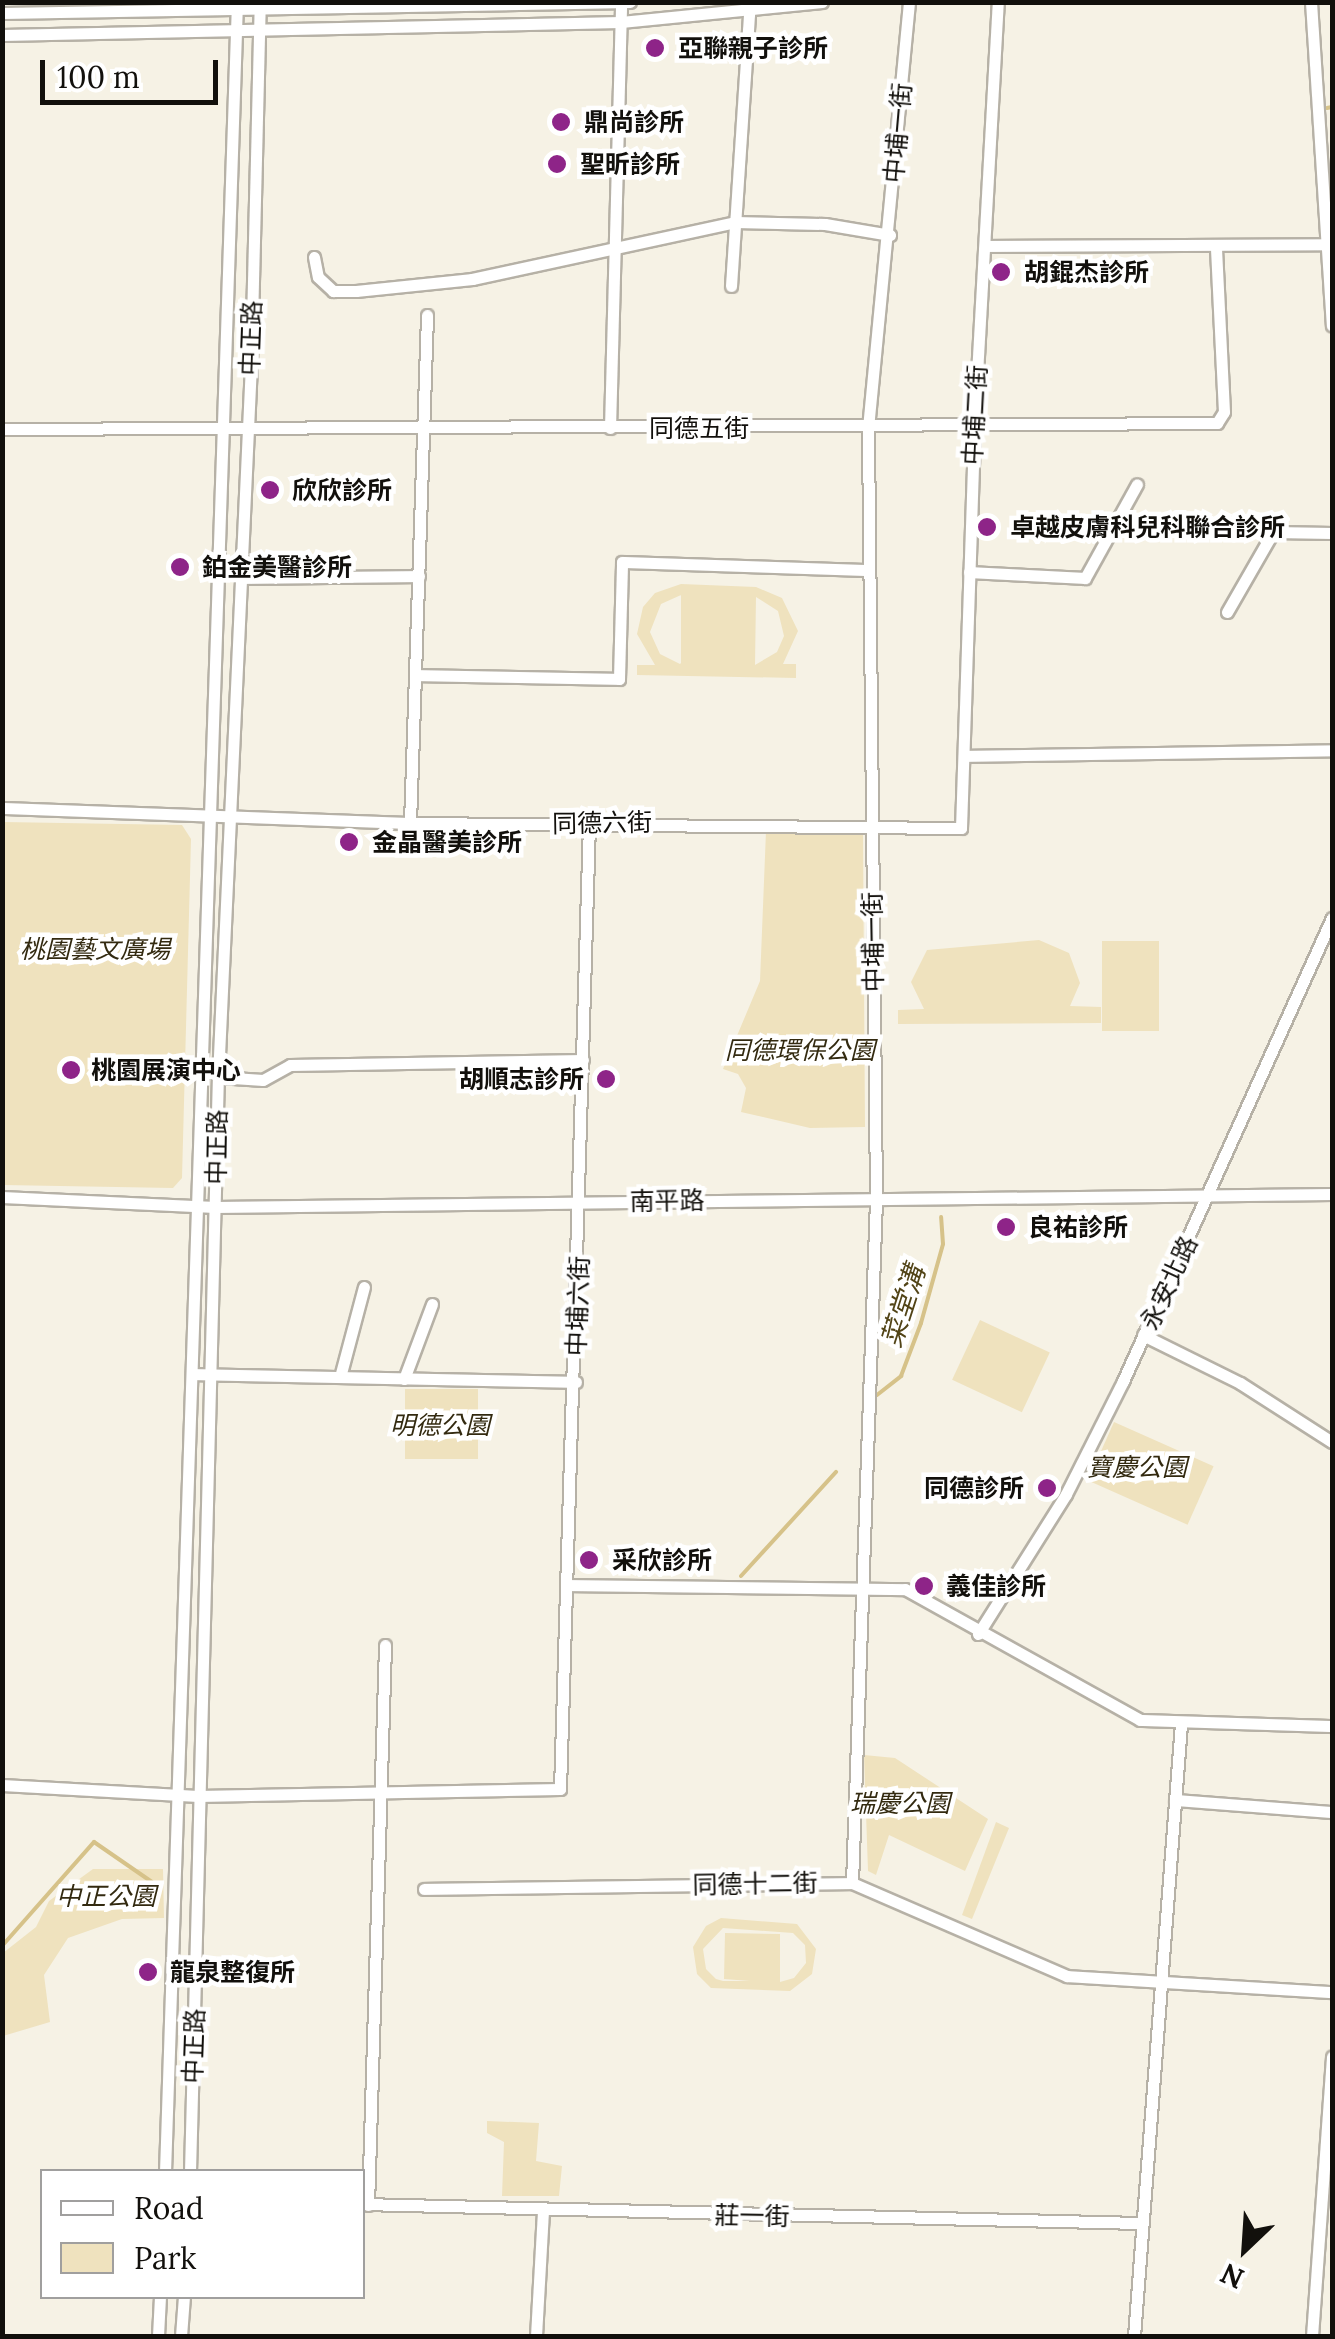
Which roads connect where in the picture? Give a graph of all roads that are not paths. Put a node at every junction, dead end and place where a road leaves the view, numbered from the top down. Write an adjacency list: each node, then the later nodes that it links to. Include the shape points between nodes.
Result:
1 (630, 2): 6 (street)
2 (822, 2): 9 (street)
3 (909, 2): 16 (street, 中埔一街)
4 (998, 2): 18 (street, 中埔二街)
5 (1311, 2): 17 (street)
6 (621, 3): 8 (street); 11 (street)
7 (238, 6): 8 (street); 10 (street); 13 (street, 中正路)
8 (260, 6): 12 (street, 中正路)
9 (748, 12): 11 (street); 15 (street)
10 (2, 13)
11 (622, 22): 12 (street); 20 (street)
12 (260, 30): 13 (street); 30 (street, 中正路)
13 (237, 31): 14 (street); 29 (street, 中正路)
14 (2, 35)
15 (734, 222): 16 (street, via 825,224); 20 (street); 22 (street)
16 (890, 235): 26 (street, 中埔一街)
17 (1326, 244): 19 (street); 24 (street)
18 (985, 246): 19 (street); 27 (street, 中埔二街)
19 (1216, 246): 27 (street, 同德五街, via 1224,412 1217,423)
20 (616, 247): 21 (street, via 472,279 332,291 318,277); 25 (street)
21 (314, 258)
22 (731, 286)
23 (427, 315): 31 (street)
24 (1332, 325)
25 (610, 428): 26 (street, 同德五街); 31 (street, 同德五街)
26 (868, 428): 27 (street, 同德五街); 34 (street, 中埔一街)
27 (974, 428): 35 (street, 中埔二街)
28 (2, 429): 29 (street, 同德五街)
29 (224, 429): 30 (street, 同德五街); 43 (street, 中正路)
30 (247, 429): 31 (street, 同德五街); 37 (street, 中正路)
31 (428, 429): 36 (street)
32 (1137, 484): 35 (street, via 1085,578)
33 (1332, 533): 38 (street, via 1273,532)
34 (868, 570): 39 (street, via 622,562 619,679); 47 (street, 中埔一街)
35 (969, 572): 41 (street, 中埔二街)
36 (420, 576): 37 (street); 39 (street)
37 (242, 578): 44 (street, 中正路)
38 (1227, 612)
39 (416, 675): 46 (street)
40 (1332, 750): 41 (street)
41 (964, 756): 48 (street, 中埔二街)
42 (2, 808): 43 (street, 同德六街)
43 (212, 816): 44 (street, 同德六街); 56 (street, 中正路)
44 (231, 818): 46 (street, 同德六街); 51 (street, 中正路)
45 (589, 822): 46 (street, 同德六街); 47 (street, 同德六街); 50 (street, 中埔六街)
46 (410, 823)
47 (872, 826): 48 (street, 同德六街); 55 (street, 中埔一街)
48 (962, 828)
49 (1332, 918): 52 (street, 永安北路)
50 (583, 1060): 51 (street, via 290,1065 263,1080); 57 (street, 中埔六街)
51 (218, 1076): 58 (street, 中正路)
52 (1211, 1194): 53 (street, 南平路); 55 (street, 南平路); 61 (street, 永安北路)
53 (1332, 1194)
54 (2, 1197): 56 (street, 南平路)
55 (876, 1198): 57 (street, 南平路); 69 (street, 中埔一街)
56 (196, 1202): 58 (street, 南平路); 62 (street, 中正路)
57 (581, 1202): 58 (street, 南平路); 66 (street, 中埔六街)
58 (215, 1207): 63 (street, 中正路)
59 (364, 1287): 64 (street)
60 (432, 1304): 65 (street)
61 (1144, 1335): 67 (street, via 1240,1383); 70 (street, 永安北路, via 1066,1494)
62 (194, 1374): 63 (street); 76 (street, 中正路)
63 (213, 1375): 64 (street); 77 (street, 中正路)
64 (340, 1378): 65 (street)
65 (404, 1379): 66 (street)
66 (576, 1382): 68 (street, 中埔六街)
67 (1332, 1442)
68 (569, 1585): 69 (street); 75 (street, 中埔六街, via 560,1789)
69 (862, 1587): 70 (street, via 905,1590); 80 (street, 中埔一街)
70 (978, 1634): 72 (street, via 1140,1720)
71 (385, 1645): 75 (street)
72 (1181, 1724): 73 (street); 78 (street)
73 (1332, 1726)
74 (2, 1785): 76 (street)
75 (383, 1791): 77 (street); 87 (street)
76 (178, 1794): 77 (street); 85 (street, 中正路)
77 (198, 1796): 86 (street, 中正路)
78 (1175, 1800): 79 (street); 82 (street)
79 (1332, 1812)
80 (852, 1882): 81 (street, 同德十二街); 82 (street, 同德十二街, via 1068,1976)
81 (424, 1889)
82 (1162, 1981): 83 (street); 89 (street)
83 (1332, 1992)
84 (1332, 2058): 96 (street)
85 (165, 2169)
86 (190, 2169)
87 (366, 2204): 88 (street, 莊一街)
88 (542, 2212): 89 (street, 莊一街); 94 (street)
89 (1142, 2222): 95 (street)
90 (160, 2299): 92 (street)
91 (184, 2299): 93 (street)
92 (158, 2336)
93 (181, 2336)
94 (536, 2336)
95 (1134, 2336)
96 (1312, 2336)

